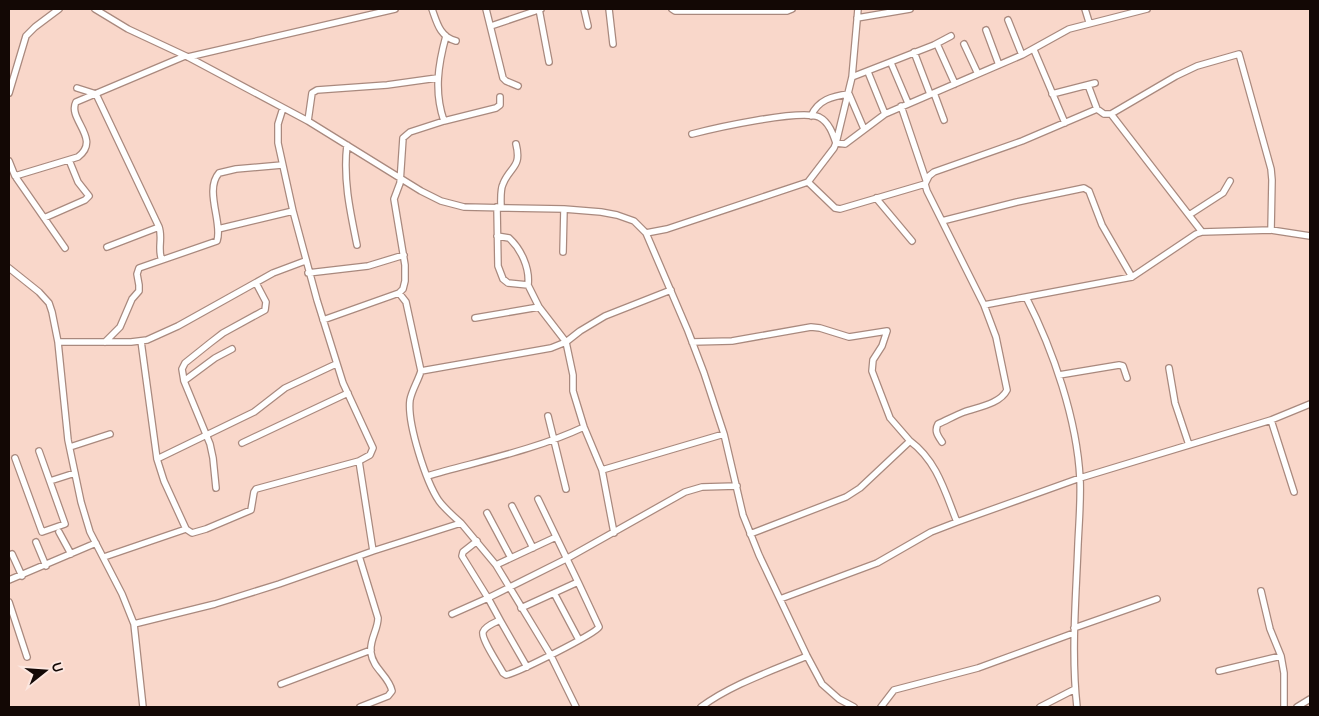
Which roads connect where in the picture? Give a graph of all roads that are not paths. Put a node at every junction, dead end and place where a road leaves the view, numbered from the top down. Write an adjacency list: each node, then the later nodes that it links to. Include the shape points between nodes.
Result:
1 (59, 9): 44 (street, via 26,36)
2 (95, 9): 30 (street, via 128,29)
3 (394, 9): 30 (street)
4 (432, 9): 22 (street, via 439,30)
5 (486, 9): 19 (street)
6 (540, 9): 19 (street); 32 (street)
7 (584, 9): 20 (street)
8 (609, 9): 25 (street)
9 (672, 9): 10 (street)
10 (792, 9)
11 (858, 9): 16 (street)
12 (910, 9): 16 (street)
13 (1085, 9): 18 (street)
14 (1147, 9): 15 (street)
15 (1124, 12): 18 (street)
16 (858, 18): 37 (street)
17 (1008, 20): 31 (street)
18 (1089, 22): 28 (street, via 1061,32)
19 (491, 26): 42 (street, via 503,78)
20 (588, 26)
21 (986, 30): 34 (street)
22 (446, 36): 24 (street); 38 (street)
23 (951, 36): 26 (street)
24 (456, 41)
25 (613, 44)
26 (937, 44): 29 (street); 40 (street)
27 (964, 44): 36 (street)
28 (1034, 50): 31 (street); 48 (street)
29 (914, 52): 33 (street); 45 (street)
30 (186, 56): 46 (street); 52 (street)
31 (1022, 56): 34 (street)
32 (549, 62)
33 (890, 63): 35 (street); 50 (street)
34 (1000, 64): 36 (street)
35 (868, 72): 37 (street); 54 (street)
36 (978, 74): 40 (street)
37 (852, 77): 47 (street)
38 (437, 78): 58 (street, via 314,90); 59 (street)
39 (1096, 82): 41 (street)
40 (955, 84): 45 (street)
41 (1088, 85): 48 (street); 53 (street)
42 (518, 86)
43 (77, 88): 46 (street)
44 (9, 93)
45 (932, 93): 50 (street); 57 (street)
46 (96, 94): 66 (street, via 74,105 86,144 83,154); 81 (street)
47 (849, 94): 56 (street, via 818,104); 61 (street); 63 (street)
48 (1052, 94): 60 (street)
49 (500, 97): 59 (street, via 500,105 496,108)
50 (908, 104): 51 (street)
51 (901, 106): 54 (street); 73 (street)
52 (283, 108): 58 (street); 68 (street, via 277,132)
53 (1097, 109): 55 (street); 60 (street)
54 (885, 114): 61 (street)
55 (1110, 114): 78 (street); 83 (street, via 1190,70 1239,54 1271,169)
56 (810, 116): 62 (street, via 742,123); 63 (street, via 825,121)
57 (944, 120)
58 (308, 121): 65 (street)
59 (444, 121): 70 (street, via 404,136)
60 (1065, 123): 73 (street, via 1022,142 931,173)
61 (864, 129): 63 (street, via 845,144)
62 (692, 134)
63 (836, 143): 72 (street)
64 (516, 144): 75 (street, via 518,159 502,185)
65 (348, 145): 70 (street); 89 (street, via 347,192)
66 (69, 160): 69 (street); 79 (street, via 88,196)
67 (9, 161): 69 (street)
68 (282, 165): 77 (street); 82 (street, via 219,173 214,199)
69 (15, 176): 79 (street)
70 (400, 177): 75 (street, via 442,201 464,207); 93 (street, via 394,199)
71 (1230, 181): 78 (street, via 1223,193)
72 (808, 182): 74 (street, via 836,209); 85 (street)
73 (926, 182): 74 (street); 80 (street)
74 (876, 198): 88 (street)
75 (499, 208): 76 (street); 86 (street)
76 (564, 209): 85 (street, via 627,218); 92 (street)
77 (293, 211): 82 (street); 95 (street)
78 (1189, 215): 84 (street)
79 (44, 218): 91 (street)
80 (942, 222): 98 (street, via 1084,188 1089,191 1102,225); 104 (street)
81 (158, 227): 90 (street); 94 (street)
82 (218, 229): 94 (street, via 218,239 214,243)
83 (1271, 230): 84 (street); 87 (street)
84 (1202, 232): 98 (street)
85 (646, 233): 101 (street)
86 (497, 236): 100 (street, via 509,238 521,254); 100 (street, via 498,266 503,279 512,284)
87 (1310, 236)
88 (912, 240)
89 (358, 245)
90 (107, 247)
91 (65, 248)
92 (563, 252)
93 (404, 255): 97 (street, via 368,266); 102 (street, via 405,281)
94 (162, 260): 110 (street, via 139,268 138,291 120,327)
95 (305, 261): 97 (street); 99 (street)
96 (9, 268): 109 (street, via 48,303)
97 (308, 273): 107 (street)
98 (1132, 277): 103 (street)
99 (256, 283): 108 (street, via 178,326); 119 (street, via 266,302 265,310 223,333 193,356 183,366)
100 (528, 285): 105 (street)
101 (671, 290): 111 (street, via 605,316); 112 (street)
102 (399, 293): 107 (street); 116 (street, via 406,302)
103 (1026, 297): 104 (street); 117 (street)
104 (984, 305): 130 (street, via 996,337 1007,390 991,402 938,424 936,434)
105 (539, 307): 106 (street); 111 (street)
106 (475, 318)
107 (323, 320): 114 (street)
108 (141, 341): 110 (street); 136 (street)
109 (58, 342): 110 (street); 133 (street)
110 (106, 342)
111 (566, 342): 116 (street, via 540,350); 124 (street, via 573,391)
112 (692, 342): 126 (street); 129 (street, via 732,341 811,327 849,337 887,331 873,360 872,371 890,418)
113 (232, 349): 119 (street)
114 (336, 364): 120 (street); 127 (street, via 285,388 254,412)
115 (1170, 368): 132 (street, via 1175,403)
116 (421, 371): 140 (street, via 413,390 410,411)
117 (1059, 375): 118 (street, via 1119,365 1123,366); 141 (street, via 1074,435)
118 (1127, 378)
119 (184, 381): 127 (street)
120 (348, 393): 131 (street); 137 (street, via 373,448 370,455)
121 (1310, 404): 123 (street)
122 (548, 416): 128 (street)
123 (1271, 420): 132 (street); 146 (street)
124 (584, 427): 128 (street); 138 (street)
125 (110, 434): 133 (street)
126 (724, 434): 138 (street); 143 (street)
127 (207, 435): 136 (street); 144 (street)
128 (553, 440): 140 (street); 145 (street)
129 (910, 441): 150 (street, via 920,448 936,469); 155 (street, via 846,497)
130 (942, 442)
131 (242, 443)
132 (1189, 445): 141 (street)
133 (70, 447): 139 (street)
134 (39, 451): 142 (street)
135 (16, 458): 142 (street, via 42,532 65,524)
136 (157, 460): 152 (street)
137 (359, 461): 152 (street, via 256,489 251,510 196,532 190,533); 161 (street)
138 (602, 470): 154 (street)
139 (75, 473): 142 (street); 159 (street, via 86,520)
140 (427, 476): 151 (street, via 440,501)
141 (1080, 478): 150 (street); 184 (street)
142 (50, 481)
143 (737, 486): 154 (street, via 702,487 685,492); 155 (street)
144 (216, 488)
145 (566, 488)
146 (1294, 492)
147 (538, 499): 156 (street)
148 (512, 506): 160 (street)
149 (488, 513): 166 (street)
150 (957, 522): 177 (street, via 931,532 877,563)
151 (461, 523): 157 (street); 161 (street)
152 (186, 529): 165 (street)
153 (59, 532): 163 (street)
154 (614, 533): 167 (street)
155 (750, 534): 177 (street)
156 (556, 537): 160 (street); 167 (street)
157 (477, 541): 168 (street); 176 (street, via 462,556)
158 (36, 542): 169 (street)
159 (96, 543): 163 (street); 165 (street)
160 (533, 548): 166 (street)
161 (373, 551): 164 (street)
162 (12, 554): 170 (street)
163 (71, 554): 169 (street)
164 (358, 556): 183 (street, via 215,604); 186 (street, via 378,618)
165 (104, 557): 183 (street)
166 (511, 558): 168 (street)
167 (566, 559): 172 (street); 173 (street)
168 (496, 565): 173 (street)
169 (46, 566): 170 (street)
170 (22, 576): 171 (street)
171 (9, 580)
172 (578, 582): 175 (street); 185 (street, via 599,627)
173 (509, 586): 176 (street); 180 (street)
174 (1261, 591): 189 (street, via 1270,630)
175 (554, 593): 180 (street); 185 (street)
176 (488, 598): 181 (street); 182 (street)
177 (780, 599): 188 (street)
178 (1157, 599): 184 (street)
179 (9, 605): 190 (street)
180 (521, 608): 187 (street)
181 (452, 614)
182 (500, 620): 191 (street); 191 (street, via 483,633 503,673 509,675)
183 (134, 624): 196 (street)
184 (1074, 631): 194 (street); 201 (street, via 978,668 894,690)
185 (579, 640): 187 (street)
186 (370, 650): 193 (street); 197 (street, via 375,665 392,692)
187 (550, 654): 191 (street); 198 (street)
188 (807, 656): 199 (street, via 746,682); 200 (street, via 822,684)
189 (1281, 656): 192 (street); 204 (street)
190 (27, 657)
191 (527, 667)
192 (1219, 671)
193 (281, 684)
194 (1075, 689): 202 (street); 203 (street)
195 (1310, 699): 205 (street)
196 (142, 707)
197 (360, 707)
198 (576, 707)
199 (701, 707)
200 (854, 707)
201 (881, 707)
202 (1040, 707)
203 (1077, 707)
204 (1284, 707)
205 (1297, 707)

